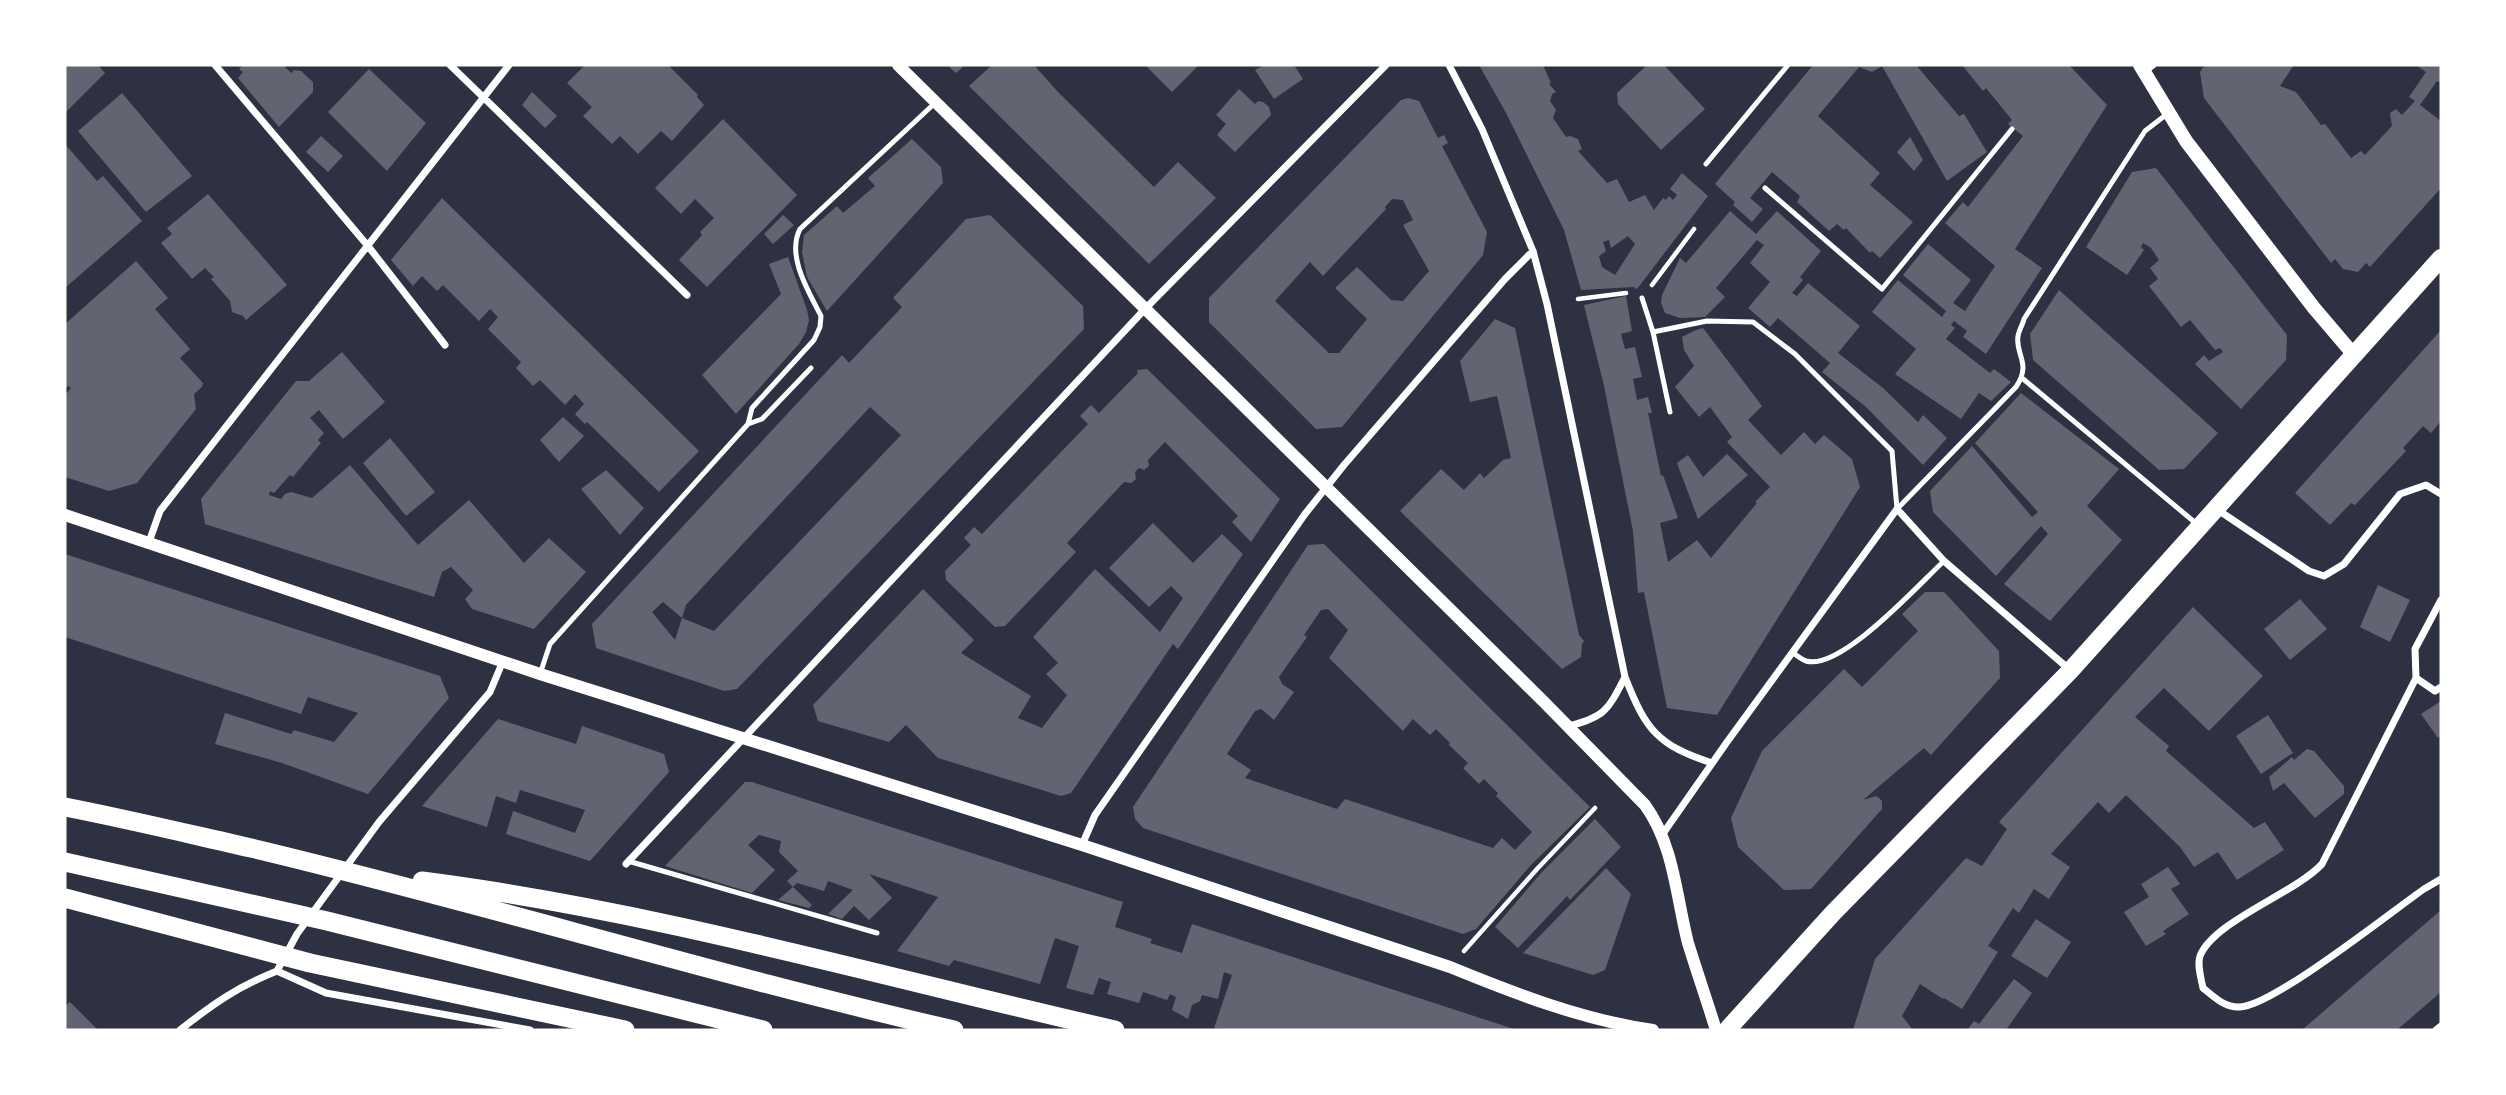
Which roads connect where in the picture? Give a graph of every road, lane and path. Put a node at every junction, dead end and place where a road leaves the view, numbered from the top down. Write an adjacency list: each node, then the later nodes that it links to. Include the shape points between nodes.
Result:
1 (215, 65): 16 (street)
2 (450, 65): 9 (street)
3 (509, 65): 9 (street)
4 (898, 65): 10 (street)
5 (1386, 65): 23 (street)
6 (1448, 65): 17 (street, via 1482,129)
7 (1788, 65): 13 (lane)
8 (2146, 67): 11 (main road)
9 (483, 97): 16 (street); 20 (street)
10 (936, 102): 23 (street); 30 (lane, via 800,229 795,252 821,316 820,327 814,340 752,408)
11 (2169, 113): 26 (main road); 28 (lane, via 2145,131 2024,319 2018,338)
12 (2012, 129): 14 (lane, via 1882,289)
13 (1706, 164)
14 (1765, 188)
15 (1694, 229): 21 (path)
16 (368, 246): 25 (street); 37 (street, via 160,510)
17 (1533, 251): 31 (street); 44 (street)
18 (2441, 258): 26 (main road)
19 (1623, 292): 22 (path)
20 (687, 295)
21 (1642, 298): 24 (lane)
22 (1578, 299)
23 (1145, 309): 31 (street); 48 (street)
24 (1653, 332): 29 (lane); 33 (lane, via 1707,321 1753,322 1795,354 1892,452)
25 (445, 345)
26 (2354, 355): 34 (main road)
27 (811, 368): 30 (lane, via 762,419)
28 (2022, 378): 33 (lane); 36 (lane)
29 (1670, 412)
30 (748, 424): 43 (lane, via 550,644)
31 (1326, 488): 47 (street); 53 (street, via 1095,815)
32 (2441, 494): 34 (street, via 2426,485 2400,494 2344,564 2324,576 2309,571)
33 (1897, 509): 38 (street); 40 (street)
34 (2217, 509): 36 (main road)
35 (65, 515): 37 (street)
36 (2200, 527): 42 (main road)
37 (149, 542): 41 (street)
38 (1944, 561): 40 (lane, via 1864,638 1826,660 1806,662); 42 (street)
39 (2441, 600): 45 (street, via 2415,649)
40 (1792, 652): 49 (street)
41 (503, 661): 43 (street); 61 (street, via 490,692 379,822 297,934)
42 (2070, 671): 71 (main road, via 1833,913)
43 (540, 674): 48 (street)
44 (1625, 677): 47 (street, via 1605,712); 49 (street, via 1638,711 1655,735)
45 (2416, 678): 46 (street, via 2435,691); 57 (street, via 2322,864 2209,942 2199,958 2203,988 2220,1003 2237,1008 2254,1005)
46 (2441, 687)
47 (1569, 726): 52 (street, via 1646,804)
48 (741, 739): 53 (street); 55 (street)
49 (1712, 763): 52 (street)
50 (65, 807): 56 (highway)
51 (1595, 808): 60 (path)
52 (1662, 835): 70 (street)
53 (1082, 845): 60 (street)
54 (65, 862): 66 (highway, via 327,920)
55 (627, 863): 59 (lane)
56 (350, 872): 67 (highway); 68 (highway, via 500,891 661,921)
57 (2441, 879)
58 (65, 898): 65 (highway, via 310,963)
59 (877, 933)
60 (1450, 967): 69 (street, via 1600,1020)
61 (277, 971): 63 (street, via 235,989); 64 (street, via 326,993)
62 (2441, 1026): 72 (street)
63 (180, 1030)
64 (530, 1030)
65 (625, 1030)
66 (763, 1030)
67 (954, 1030)
68 (1115, 1030)
69 (1653, 1030)
70 (1716, 1030)
71 (1727, 1030)
72 (2436, 1030)

